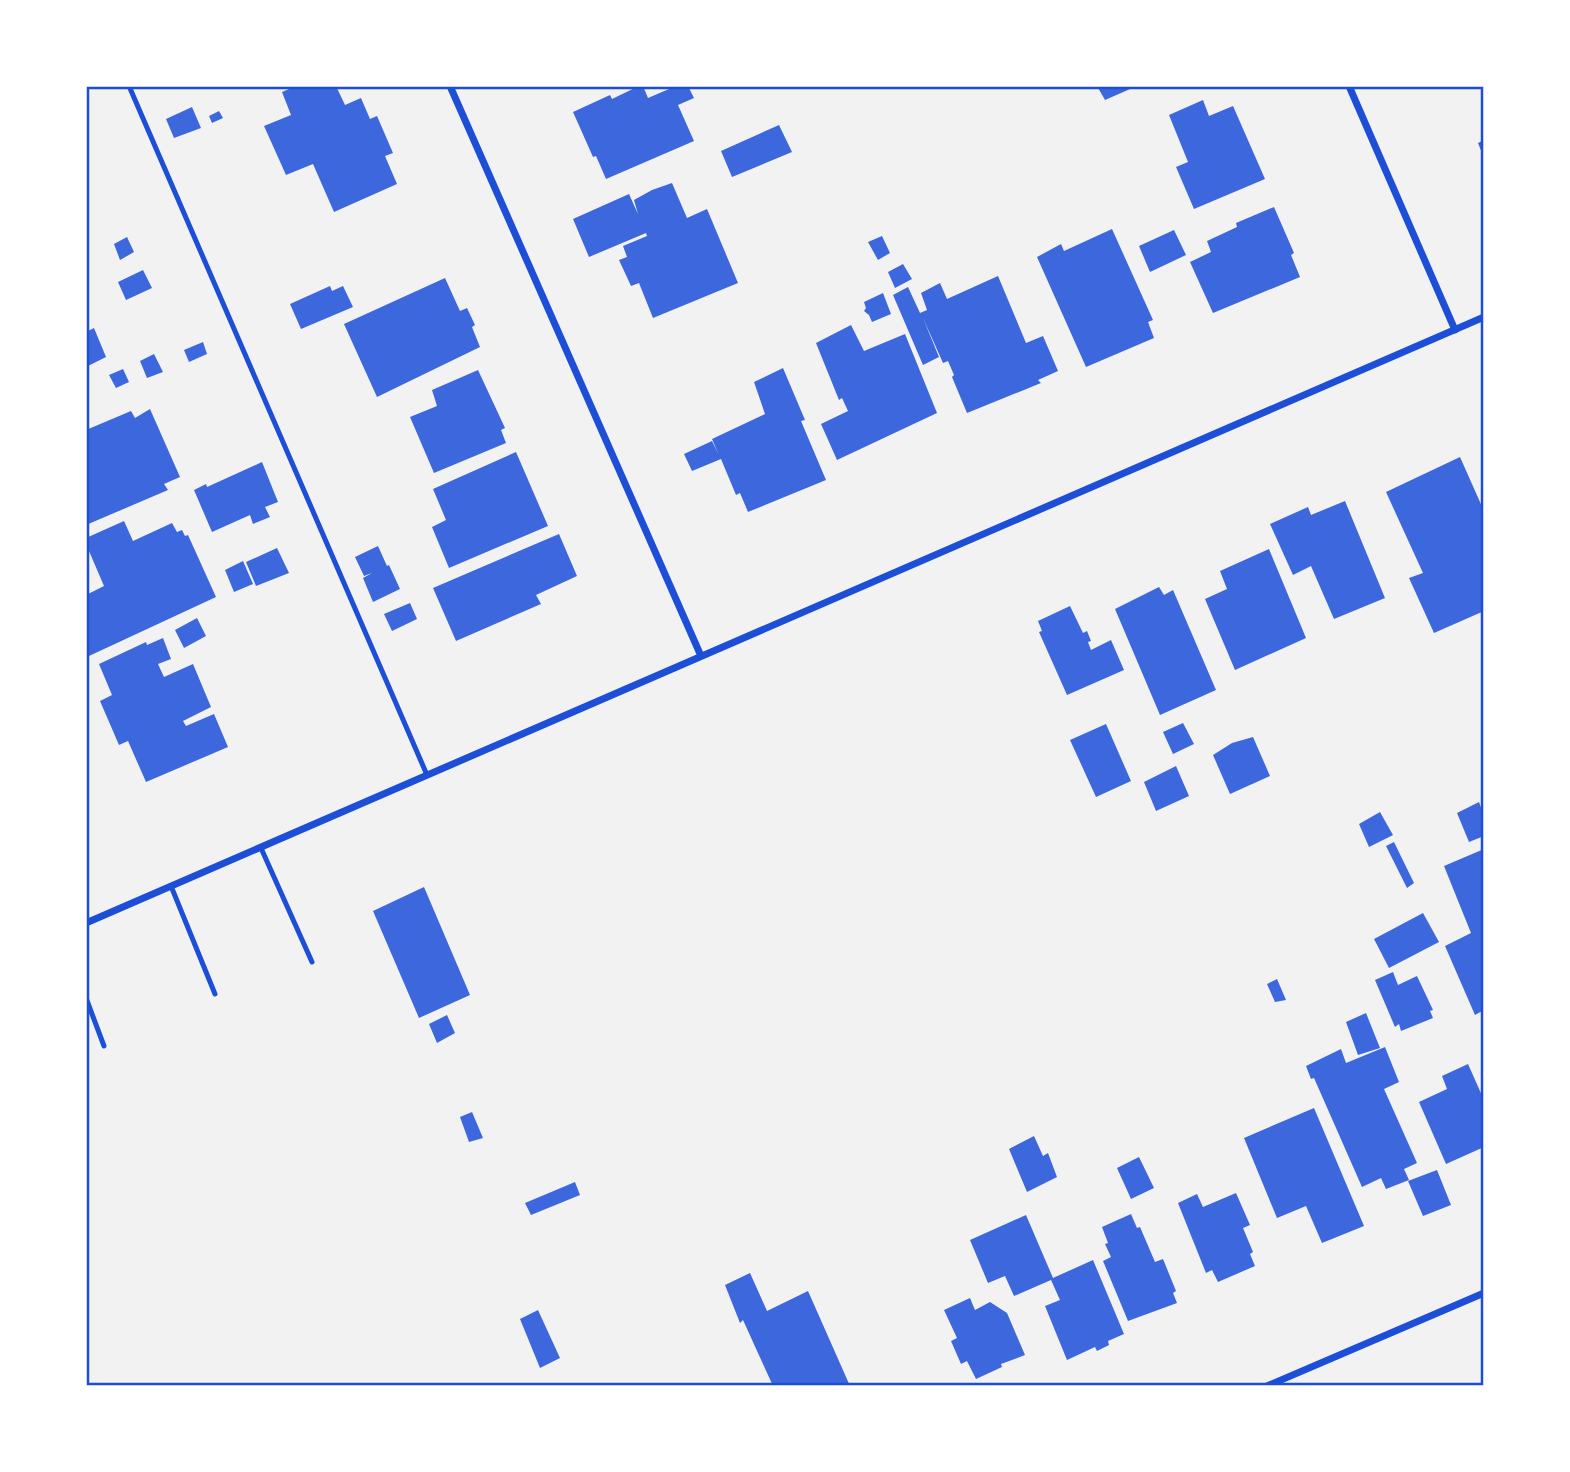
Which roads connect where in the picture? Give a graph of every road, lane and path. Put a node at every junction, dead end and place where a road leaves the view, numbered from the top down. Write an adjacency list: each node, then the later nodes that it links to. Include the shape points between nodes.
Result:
1 (129, 86): 7 (lane)
2 (450, 86): 6 (street)
3 (1349, 86): 5 (street)
4 (1484, 317): 5 (street)
5 (1455, 330): 6 (street)
6 (701, 656): 7 (street)
7 (427, 775): 8 (street)
8 (261, 848): 9 (street); 11 (lane)
9 (172, 886): 10 (street); 12 (lane)
10 (86, 923)
11 (312, 962)
12 (215, 994)
13 (86, 999): 14 (lane)
14 (104, 1046)
15 (1484, 1293): 16 (street)
16 (1267, 1386)

